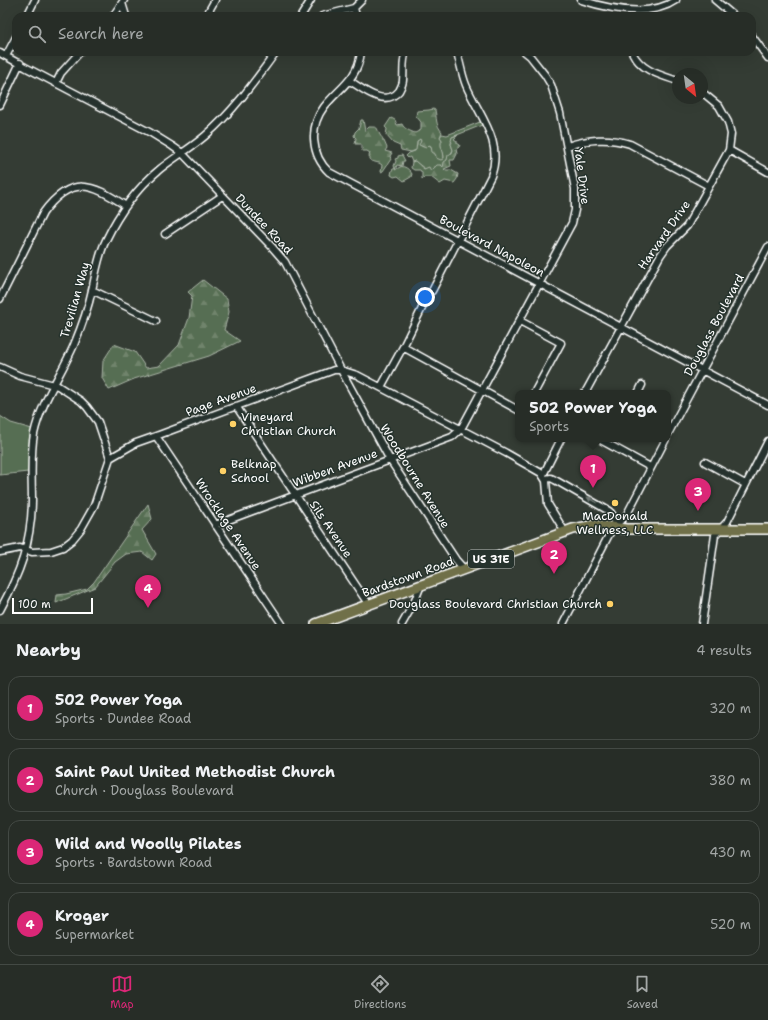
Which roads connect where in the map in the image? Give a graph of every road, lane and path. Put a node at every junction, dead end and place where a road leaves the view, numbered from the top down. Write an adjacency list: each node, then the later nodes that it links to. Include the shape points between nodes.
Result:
1 (35, 0): 10 (street)
2 (215, 0): 13 (street)
3 (311, 0): 14 (street)
4 (362, 0): 9 (street)
5 (581, 0): 17 (street)
6 (676, 0): 18 (street, via 664,6)
7 (715, 0): 19 (street)
8 (123, 2): 11 (street); 12 (street)
9 (354, 8): 15 (street); 16 (street)
10 (29, 12)
11 (116, 12)
12 (125, 12)
13 (208, 12)
14 (304, 12)
15 (338, 12)
16 (355, 12)
17 (625, 12)
18 (634, 12)
19 (729, 12)
20 (756, 42): 31 (street)
21 (12, 45): 23 (street)
22 (0, 53): 23 (street, Dundee Road)
23 (6, 56): 32 (street, Dundee Road)
24 (76, 56): 35 (street, via 61,73)
25 (273, 56): 40 (street, Trevilian Way, via 222,119)
26 (361, 56): 34 (street, Boulevard Napoleon)
27 (405, 56): 34 (street, via 402,85 394,95 378,97)
28 (458, 56): 46 (street, via 466,85 493,140 495,158 491,176)
29 (529, 56): 38 (street, Yale Drive, via 549,82 560,113)
30 (635, 56): 33 (street, via 648,71)
31 (768, 58)
32 (20, 63): 35 (street, Dundee Road); 37 (street)
33 (672, 79)
34 (350, 81): 46 (street, Boulevard Napoleon, via 324,107 316,124 315,147 322,164 334,175)
35 (56, 83): 40 (street, Dundee Road, via 151,133)
36 (708, 97): 39 (street, Harvard Drive, via 718,106 728,122 731,134)
37 (0, 105)
38 (567, 146): 42 (street, via 598,139 621,141); 48 (street, Yale Drive, via 575,210 572,223)
39 (729, 150): 41 (street); 42 (street, Harvard Drive)
40 (182, 153): 43 (street, Dundee Road); 44 (street, Trevilian Way, via 151,177)
41 (768, 172)
42 (709, 186): 55 (street, Harvard Drive, via 687,226 660,256)
43 (222, 196): 45 (street); 58 (street, Dundee Road, via 284,262)
44 (126, 206): 49 (street, Trevilian Way, via 105,241); 51 (street, via 108,194 86,186 60,194 43,213)
45 (165, 234)
46 (457, 240): 48 (street, Boulevard Napoleon); 50 (street)
47 (768, 247): 59 (street, Douglass Boulevard)
48 (540, 284): 54 (street, Yale Drive); 55 (street, Boulevard Napoleon)
49 (92, 290): 53 (street); 60 (street, Trevilian Way, via 74,345)
50 (432, 291)
51 (0, 299)
52 (426, 300): 56 (street)
53 (156, 321)
54 (520, 321): 63 (street, via 561,343); 66 (street, Yale Drive)
55 (621, 327): 59 (street, Boulevard Napoleon); 64 (street, Harvard Drive)
56 (404, 347): 62 (street); 66 (street)
57 (0, 367): 60 (street, via 20,376)
58 (341, 370): 62 (street); 68 (street, Page Avenue, via 334,370); 80 (street, Woodbourne Avenue)
59 (703, 370): 67 (street, Boulevard Napoleon); 71 (street, Douglass Boulevard)
60 (54, 385): 79 (street, via 81,401 92,413 98,422); 91 (street, Trevilian Way, via 34,434 30,524)
61 (642, 385): 65 (street)
62 (381, 387): 70 (street)
63 (536, 390)
64 (587, 390)
65 (640, 390)
66 (482, 391): 69 (street); 70 (street, Yale Drive)
67 (768, 405)
68 (236, 406): 72 (street, Page Avenue); 85 (street, Sils Avenue)
69 (515, 408)
70 (461, 429): 80 (street, Wibben Avenue, via 452,437); 83 (street)
71 (671, 429)
72 (156, 436): 79 (street, Page Avenue, via 136,443); 86 (street, Wrocklage Avenue)
73 (560, 442): 83 (street)
74 (604, 442): 78 (street)
75 (612, 442): 78 (street)
76 (664, 442): 82 (street)
77 (768, 442): 84 (street)
78 (610, 445): 82 (street)
79 (110, 458): 91 (street, via 94,506 76,536 56,550)
80 (390, 460): 85 (street, Wibben Avenue); 93 (street, Woodbourne Avenue)
81 (705, 462): 84 (street)
82 (650, 467): 87 (street, via 626,516)
83 (543, 476): 87 (street, one-way to 83, via 614,518 609,511); 90 (street, via 548,504)
84 (745, 484): 88 (street, via 727,522)
85 (295, 495): 86 (street, Wibben Avenue); 95 (street, Sils Avenue)
86 (216, 525): 97 (street, Wrocklage Avenue)
87 (613, 527): 88 (main road, Bardstown Road / US 31E); 90 (main road, Bardstown Road / US 31E, via 590,525); 100 (street)
88 (721, 528): 89 (main road, Bardstown Road / US 31E); 101 (street, via 715,535)
89 (768, 529)
90 (565, 532): 93 (main road, Bardstown Road / US 31E)
91 (26, 550): 92 (street, via 15,548); 96 (street, Trevilian Way, via 13,586)
92 (0, 552)
93 (464, 569): 94 (main road, Bardstown Road / US 31E)
94 (421, 585): 95 (main road, Bardstown Road / US 31E); 99 (street)
95 (369, 605): 98 (main road, Bardstown Road / US 31E)
96 (0, 610)
97 (282, 624)
98 (316, 624)
99 (402, 624)
100 (563, 624)
101 (702, 624)

